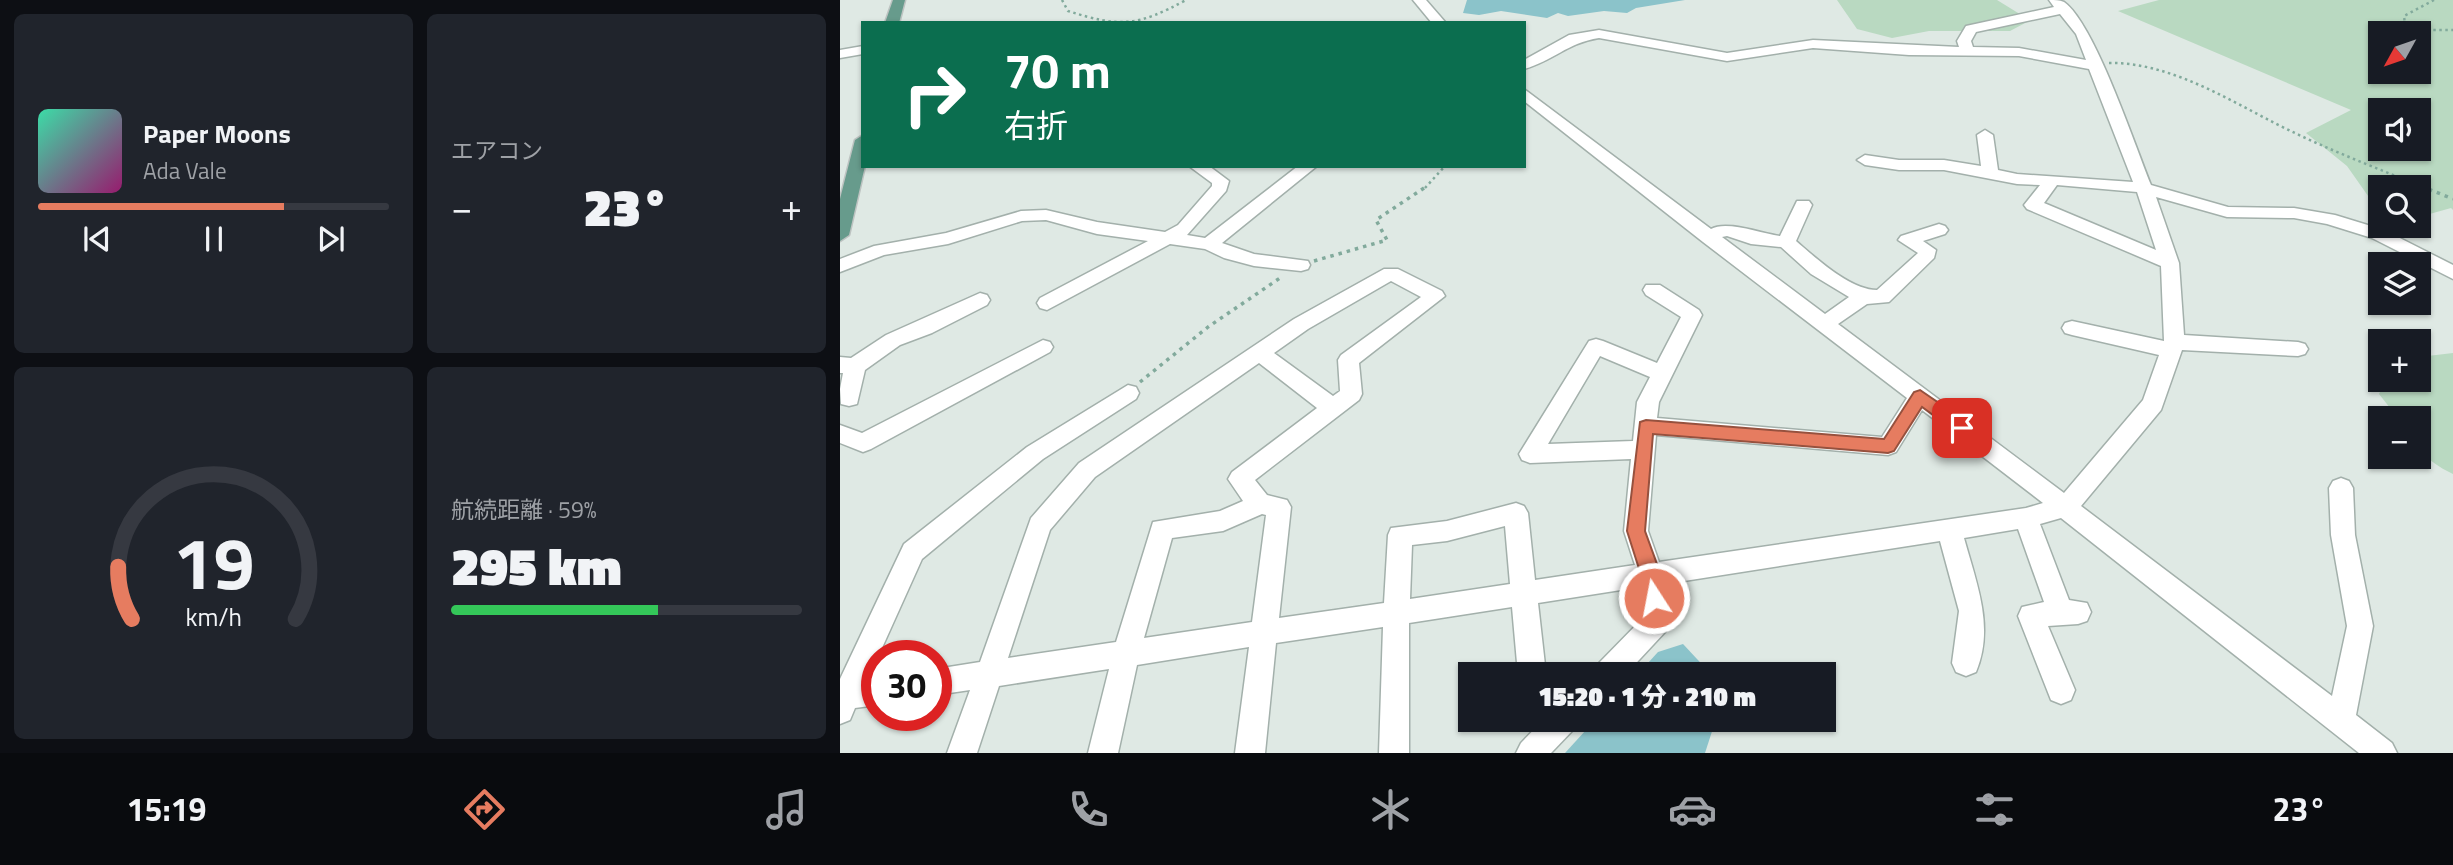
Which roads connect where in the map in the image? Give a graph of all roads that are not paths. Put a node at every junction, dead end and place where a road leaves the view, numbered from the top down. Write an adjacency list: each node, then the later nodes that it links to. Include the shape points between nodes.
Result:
1 (899, 0): 4 (main road)
2 (1419, 0): 5 (street)
3 (2060, 5): 7 (street, via 1971,29 1964,41); 10 (street, via 2082,33)
4 (893, 21)
5 (1433, 21)
6 (861, 50): 8 (street)
7 (1967, 50): 9 (street, via 1812,44 1727,57 1599,34 1574,38); 10 (street, via 2019,52)
8 (840, 54)
9 (1526, 64)
10 (2097, 66): 19 (street)
11 (1526, 95): 23 (street)
12 (1985, 135): 17 (street)
13 (861, 148): 22 (main road)
14 (1865, 160): 17 (street)
15 (1200, 168): 24 (street, via 1221,181 1220,187 1184,229)
16 (1306, 168): 26 (street)
17 (1990, 173): 18 (street)
18 (2053, 180): 19 (street); 27 (street, via 2034,205)
19 (2144, 188): 27 (street); 30 (street, via 2227,212 2294,213 2329,219 2378,234)
20 (1803, 205): 25 (street)
21 (1939, 230): 32 (street, via 1907,240 1928,254 1908,276 1882,298)
22 (840, 235)
23 (1709, 237): 25 (street, via 1729,230); 35 (street)
24 (1169, 239): 26 (street); 29 (street, via 1046,215 1021,216 880,250); 34 (street)
25 (1786, 242): 32 (street, via 1818,270)
26 (1209, 244): 28 (street, via 1256,261)
27 (2170, 263): 37 (street)
28 (1301, 265)
29 (840, 266)
30 (2453, 273)
31 (1653, 290): 42 (street, via 1692,315)
32 (1863, 297): 35 (street)
33 (980, 300): 41 (street)
34 (1047, 303)
35 (1823, 325): 44 (street)
36 (2073, 328): 37 (street)
37 (2172, 346): 39 (street); 52 (street, via 2153,404)
38 (1043, 347): 48 (street, via 863,443)
39 (2298, 349)
40 (1260, 353): 46 (street); 46 (street, via 1391,273 1435,296 1348,360 1352,394); 63 (street, via 1087,470 1040,525)
41 (848, 366): 45 (street)
42 (1662, 373): 47 (street, via 1648,402); 49 (street, via 1596,346 1530,454)
43 (1128, 393): 67 (street, via 1035,453 913,551)
44 (1920, 396): 47 (street, via 1888,446); 52 (street)
45 (849, 398)
46 (1333, 408): 51 (street, via 1240,479)
47 (1646, 426): 49 (street)
48 (840, 434)
49 (1643, 450): 55 (street, via 1636,531)
50 (2341, 488): 68 (street, via 2343,535 2360,626)
51 (1260, 504): 58 (street, via 1279,507); 59 (street, via 1223,521 1162,529)
52 (2067, 506): 53 (street); 68 (street)
53 (2026, 517): 54 (street); 65 (street, via 2070,612 2031,616)
54 (1949, 529): 55 (street); 62 (street, via 1972,611)
55 (1651, 575): 56 (street); 61 (street, via 1657,622)
56 (1524, 594): 57 (street); 57 (street, via 1516,513 1447,531 1400,535); 60 (street)
57 (1396, 612): 58 (street); 72 (street)
58 (1264, 632): 59 (street); 71 (street)
59 (1126, 653): 63 (street); 70 (street)
60 (1531, 662)
61 (1619, 662)
62 (1966, 663)
63 (989, 674): 64 (street); 69 (street)
64 (952, 680)
65 (2061, 690)
66 (861, 696): 67 (street)
67 (842, 701)
68 (2341, 720): 73 (street)
69 (962, 753)
70 (1103, 753)
71 (1250, 753)
72 (1394, 753)
73 (2382, 753)

